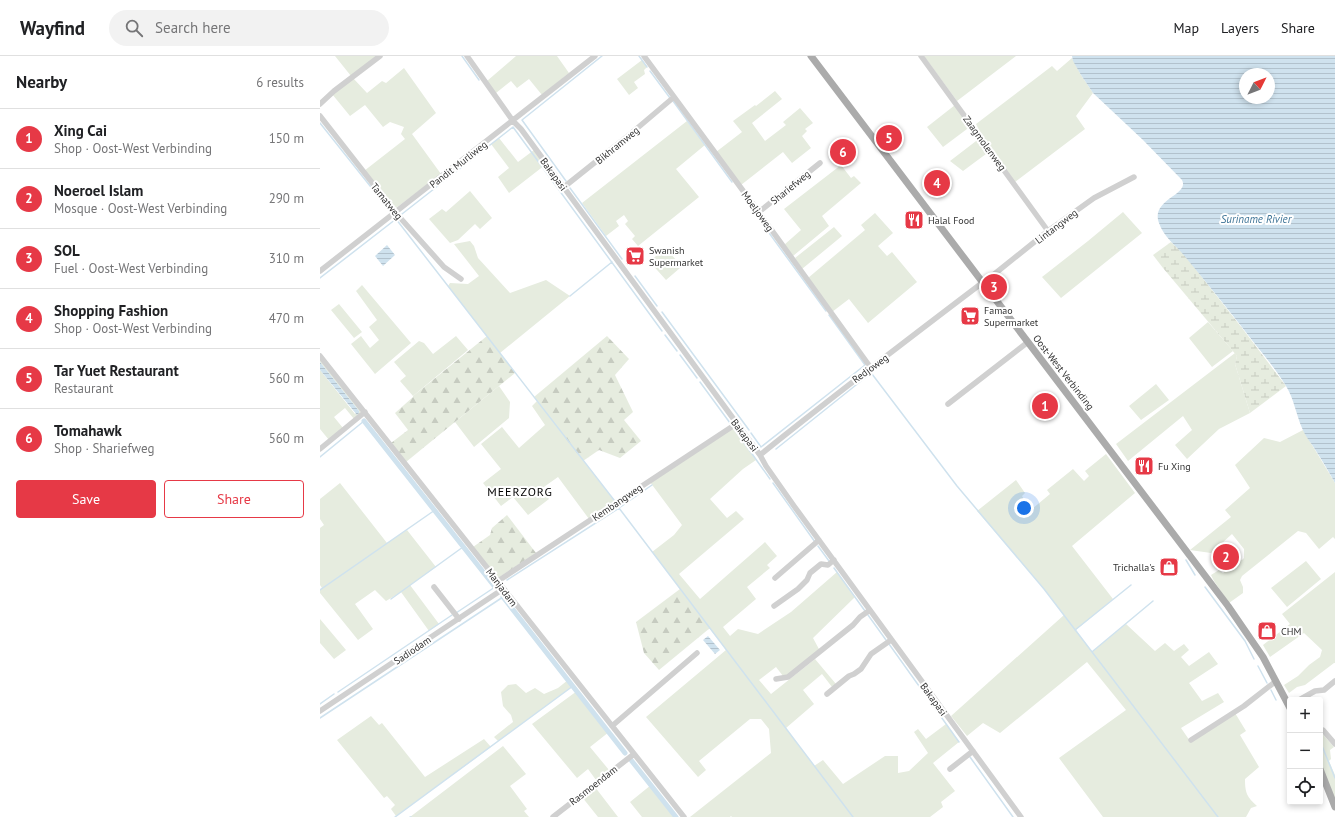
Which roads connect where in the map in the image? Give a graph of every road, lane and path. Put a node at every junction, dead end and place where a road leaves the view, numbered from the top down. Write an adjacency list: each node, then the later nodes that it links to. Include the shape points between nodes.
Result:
1 (380, 56): 8 (street)
2 (467, 56): 10 (street, Bakapasi)
3 (596, 56): 10 (street, Pandit Murliweg)
4 (644, 56): 7 (street, Moeljoweg)
5 (811, 56): 19 (main road, Oost-West Verbinding)
6 (922, 56): 16 (street, Zaagmolenweg)
7 (672, 99): 13 (street, Bikhramweg); 15 (street, Moeljoweg)
8 (320, 104)
9 (320, 116): 14 (street, Tamatweg)
10 (513, 121): 13 (street, Bakapasi); 14 (street, Pandit Murliweg)
11 (820, 163): 15 (street, Shariefweg)
12 (1134, 177): 16 (street, Lintangweg, via 1094,198)
13 (564, 187): 25 (street, Bakapasi)
14 (395, 212): 17 (street, Pandit Murliweg); 18 (street, Tamatweg, via 444,267)
15 (759, 212): 22 (street, Moeljoweg)
16 (1048, 231): 19 (street, Lintangweg)
17 (320, 271)
18 (461, 279)
19 (982, 283): 20 (main road, Oost-West Verbinding); 22 (street, Redjoweg)
20 (1028, 342): 23 (street); 40 (main road, Oost-West Verbinding, via 1228,606 1260,652)
21 (320, 356): 24 (street, Manjadam)
22 (871, 368): 27 (street, Redjoweg)
23 (948, 404)
24 (364, 412): 26 (street); 31 (street, Manjadam)
25 (736, 424): 27 (street, Bakapasi); 31 (street, Kembangweg)
26 (320, 449)
27 (760, 455): 28 (street, Bakapasi)
28 (819, 540): 29 (street, Bakapasi); 30 (street)
29 (834, 560): 34 (street, via 828,565 821,564 810,573 798,589); 35 (street, Bakapasi)
30 (775, 578)
31 (498, 581): 33 (street, Manjadam)
32 (434, 587): 36 (street)
33 (503, 589): 36 (street, Sadiodam); 46 (street, Manjadam)
34 (774, 606)
35 (870, 610): 37 (street, Bakapasi); 39 (street, via 788,677)
36 (458, 619): 45 (street, Sadiodam)
37 (891, 640): 42 (street, via 871,654 861,669); 50 (street, Bakapasi)
38 (697, 653): 46 (street)
39 (776, 679)
40 (1276, 681): 44 (main road, Oost-West Verbinding); 48 (street, via 1244,706)
41 (1335, 681): 43 (street, via 1324,690 1315,691)
42 (827, 694)
43 (1304, 697)
44 (1287, 701)
45 (320, 711)
46 (612, 726): 51 (street, Manjadam)
47 (1323, 730): 49 (street)
48 (1191, 740)
49 (1335, 744)
50 (973, 751): 52 (street); 57 (street, Bakapasi)
51 (634, 754): 55 (street, Rasmoendam); 56 (street, Manjadam)
52 (950, 768)
53 (1323, 777): 54 (main road)
54 (1335, 807)
55 (553, 817)
56 (684, 817)
57 (1021, 817)

